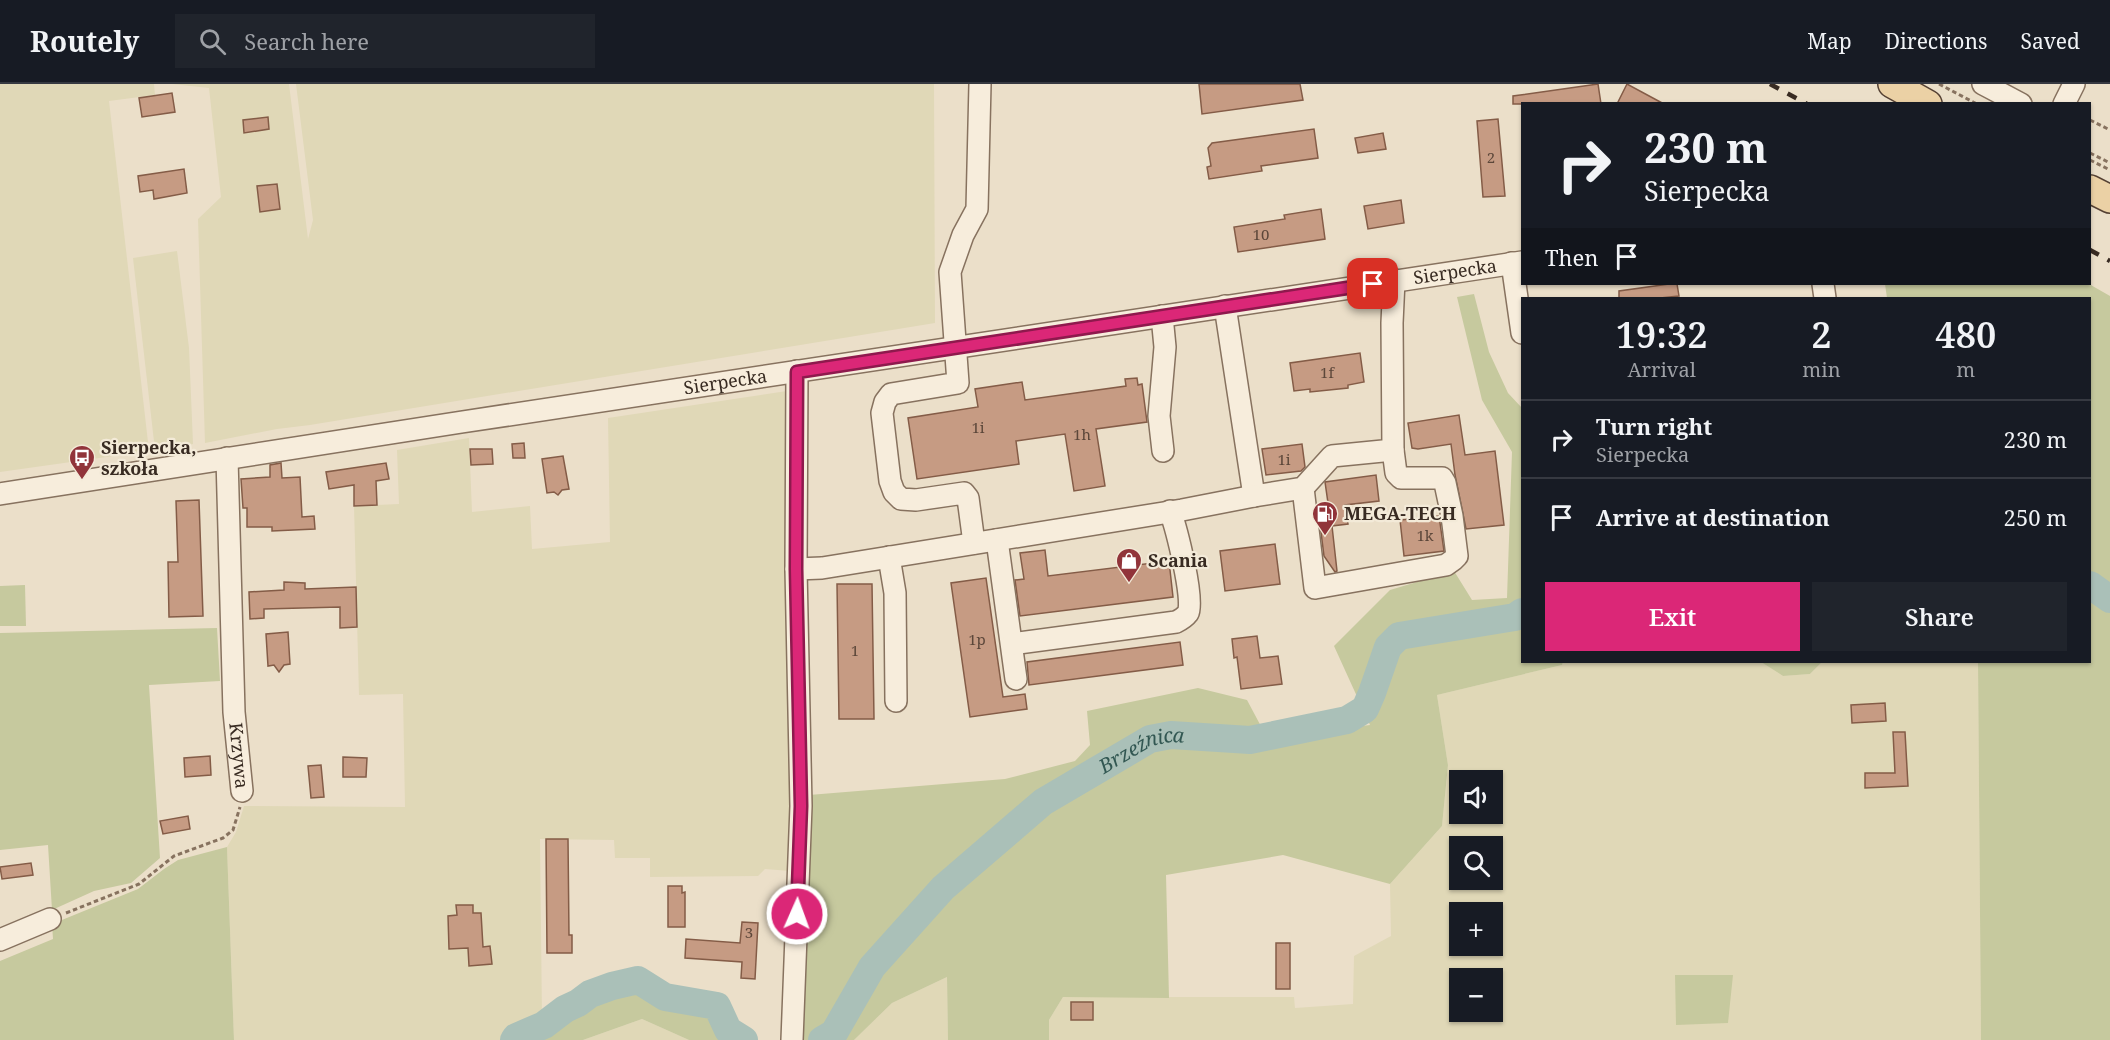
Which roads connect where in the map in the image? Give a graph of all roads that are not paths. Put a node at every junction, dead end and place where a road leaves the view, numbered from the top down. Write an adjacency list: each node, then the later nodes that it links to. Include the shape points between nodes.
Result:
1 (980, 84): 15 (street, via 977,209 950,273)
2 (1983, 84): 6 (street)
3 (2074, 84): 7 (street)
4 (1901, 91): 5 (main road)
5 (1925, 102)
6 (2017, 102)
7 (2065, 102)
8 (2091, 190): 9 (main road)
9 (2110, 199)
10 (1517, 262): 11 (street, Sierpecka); 14 (street)
11 (1394, 280): 12 (street, Sierpecka); 17 (street)
12 (1226, 306): 13 (street, Sierpecka); 22 (street)
13 (1162, 316): 15 (street, Sierpecka); 18 (street, via 1165,355 1159,416)
14 (1521, 319)
15 (954, 348): 16 (street, Sierpecka); 25 (street, via 958,383 891,394 882,413 894,492 901,499 916,500 964,493)
16 (797, 372): 19 (street, Sierpecka); 27 (street)
17 (1393, 450): 20 (street, via 1332,456); 20 (street, via 1396,473 1401,478 1436,477 1445,483 1456,556 1446,565 1315,588)
18 (1163, 451)
19 (226, 458): 21 (street, Sierpecka); 31 (street, Krzywa, via 234,712)
20 (1303, 488): 22 (street)
21 (0, 494)
22 (1254, 495): 23 (street)
23 (1170, 511): 24 (street); 28 (street, via 1190,597 1188,613 1182,619)
24 (997, 540): 25 (street); 28 (street)
25 (974, 543): 26 (street)
26 (889, 557): 27 (street); 30 (street, via 895,593)
27 (796, 569): 34 (street, via 801,806)
28 (1012, 644): 29 (street)
29 (1016, 679)
30 (896, 702)
31 (242, 791)
32 (50, 919): 33 (street)
33 (0, 940)
34 (793, 1035)

